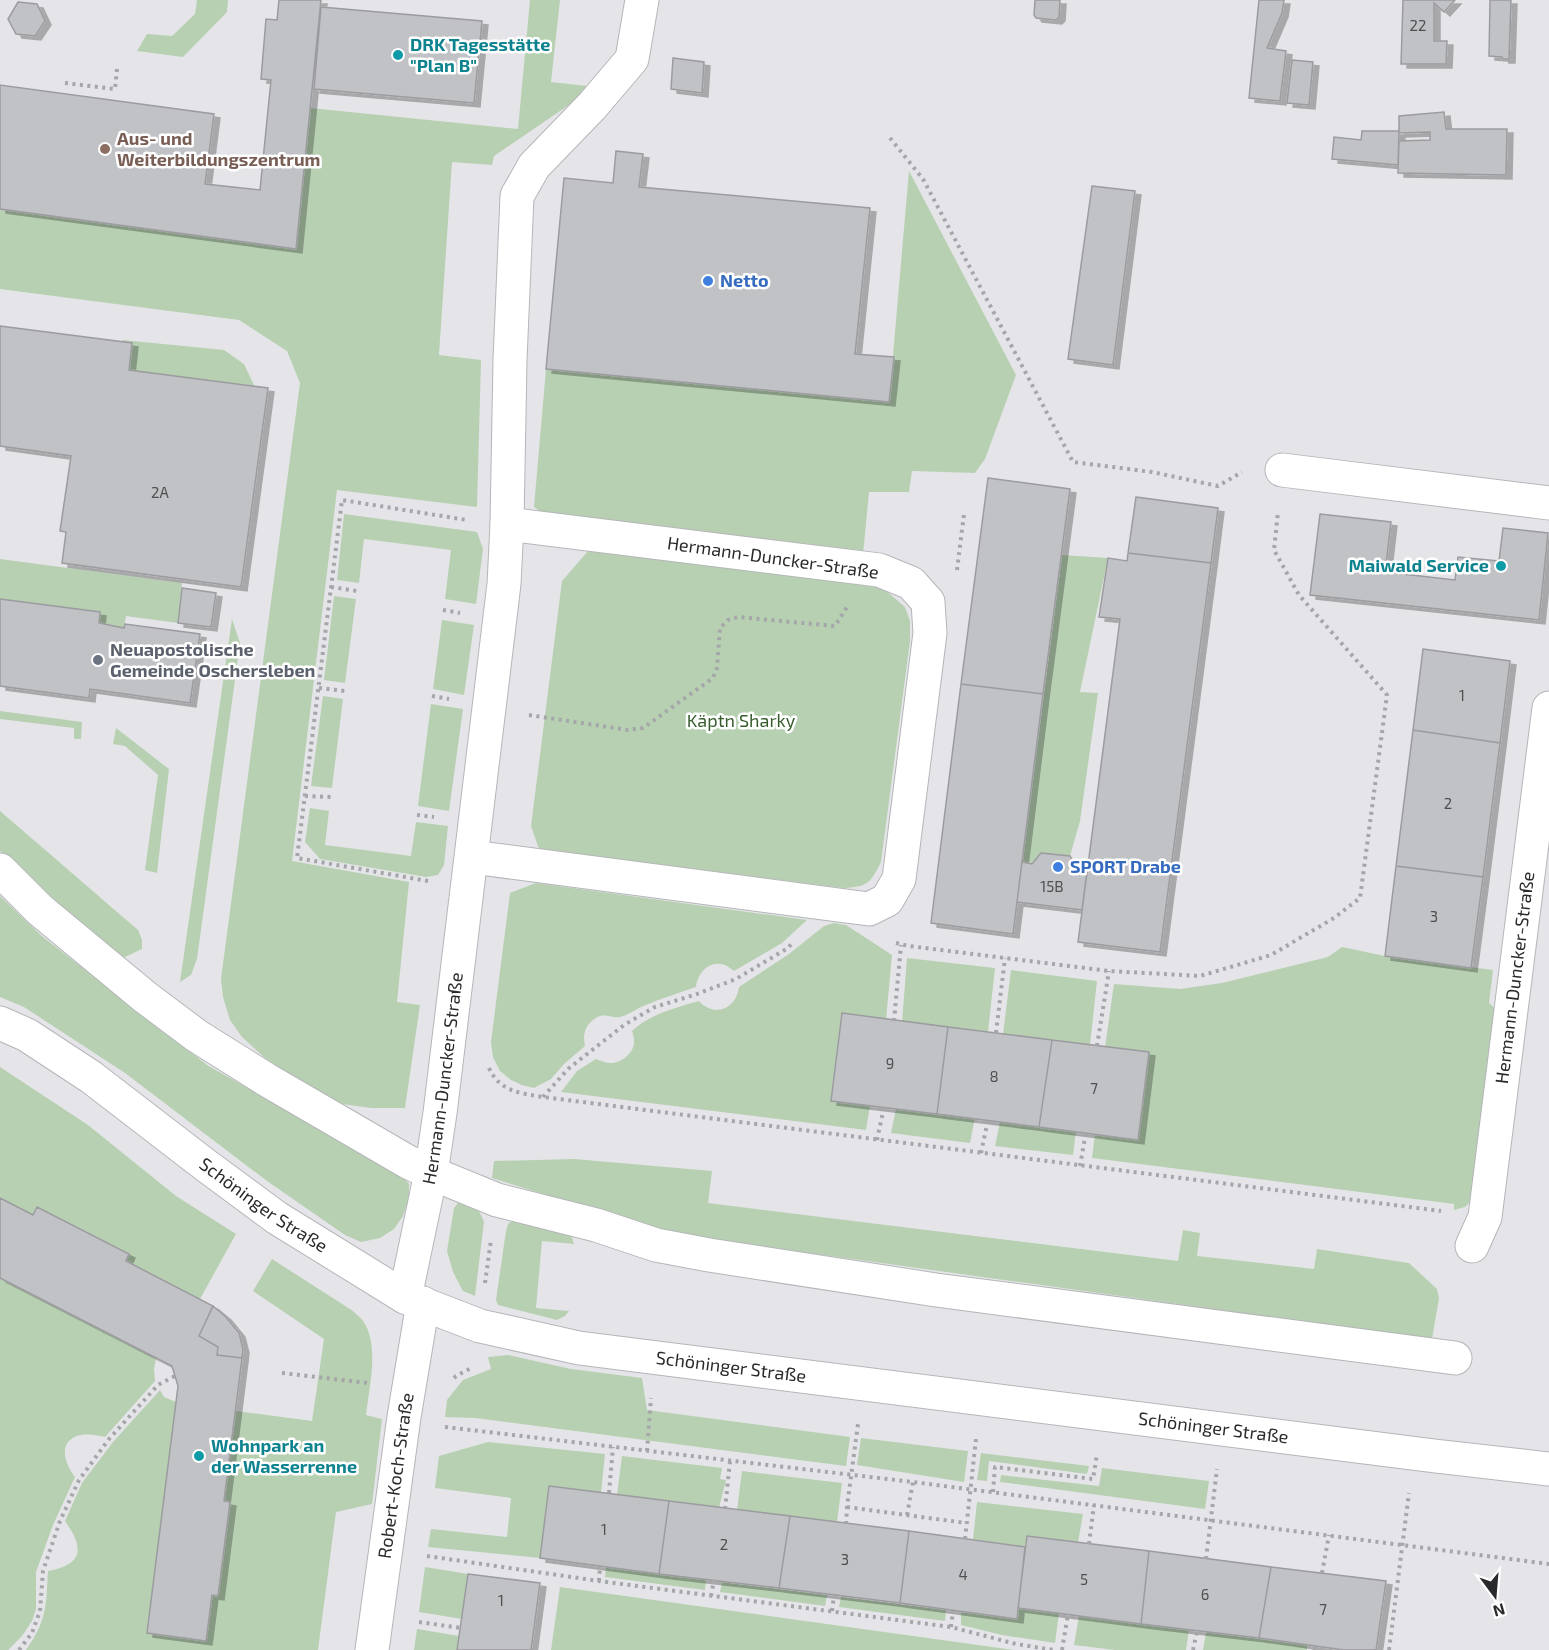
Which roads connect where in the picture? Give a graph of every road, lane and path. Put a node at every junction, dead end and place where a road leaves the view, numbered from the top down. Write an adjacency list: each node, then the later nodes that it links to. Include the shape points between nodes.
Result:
1 (642, 0): 7 (street, via 632,60 534,166 517,196 510,360)
2 (117, 69): 3 (path, via 115,89)
3 (65, 83)
4 (890, 138): 5 (path, via 923,179 1073,462 1152,472 1218,486 1252,466)
5 (1282, 470): 6 (street); 24 (path, via 1274,550 1299,595 1387,695 1360,898 1270,955 1200,976)
6 (1549, 503)
7 (492, 522): 8 (street, Hermann-Duncker-Straße); 9 (path, via 342,500); 14 (street, Hermann-Duncker-Straße, via 504,584)
8 (879, 570): 14 (path, via 851,599 835,626 738,617 728,620 720,628 713,678 644,728 628,730); 17 (street, Hermann-Duncker-Straße, via 911,583 928,602 930,633 899,879 888,900 869,909)
9 (332, 587): 10 (path); 11 (path)
10 (357, 591)
11 (319, 688): 12 (path); 15 (path)
12 (345, 691)
13 (1549, 708): 38 (street, Hermann-Duncker-Straße)
14 (489, 709): 17 (street, Hermann-Duncker-Straße)
15 (305, 796): 16 (path); 19 (path, via 297,858)
16 (331, 798)
17 (472, 857): 37 (street, Hermann-Duncker-Straße)
18 (0, 870): 37 (street, via 40,910 197,1036)
19 (435, 882)
20 (795, 940): 30 (path, via 736,979 655,1007 624,1025 568,1069)
21 (893, 942): 22 (path)
22 (901, 945): 23 (path); 25 (path)
23 (1005, 958): 24 (path); 27 (path)
24 (1109, 971): 28 (path)
25 (894, 1021)
26 (0, 1023): 39 (street, Schöninger Straße, via 27,1035 92,1077 277,1218)
27 (996, 1033)
28 (1097, 1046)
29 (486, 1060): 30 (path, via 493,1077 513,1092)
30 (543, 1097): 34 (path)
31 (884, 1107): 34 (path)
32 (988, 1120): 35 (path)
33 (1086, 1132): 36 (path)
34 (877, 1140): 35 (path)
35 (981, 1153): 36 (path)
36 (1080, 1166): 38 (path)
37 (431, 1173): 39 (street, Hermann-Duncker-Straße); 41 (street, via 497,1200 656,1245 709,1255 936,1290)
38 (1478, 1232)
39 (414, 1300): 40 (street, Schöninger Straße, via 480,1326 530,1339); 48 (street, Robert-Koch-Straße)
40 (654, 1358): 45 (street, Schöninger Straße); 51 (path)
41 (1455, 1358)
42 (282, 1373): 44 (path)
43 (175, 1376): 87 (path, via 158,1385 79,1480 43,1571 40,1611)
44 (378, 1384)
45 (863, 1384): 46 (street, Schöninger Straße); 55 (path)
46 (981, 1399): 47 (street, Schöninger Straße); 57 (path)
47 (1104, 1415): 49 (street, Schöninger Straße); 58 (path, via 1093,1479 995,1467)
48 (404, 1418): 50 (path); 71 (street, Robert-Koch-Straße)
49 (1222, 1429): 52 (street, Schöninger Straße); 64 (path)
50 (613, 1447): 51 (path); 59 (path)
51 (647, 1451): 53 (path)
52 (1435, 1456): 54 (street, Schöninger Straße); 70 (path, via 1411,1475)
53 (730, 1461): 55 (path); 62 (path)
54 (1549, 1469)
55 (852, 1476): 56 (path); 61 (path)
56 (913, 1482): 57 (path); 63 (path)
57 (969, 1490): 58 (path); 65 (path)
58 (993, 1492): 60 (path)
59 (609, 1493)
60 (1094, 1505): 64 (path); 69 (path)
61 (847, 1507): 63 (path); 66 (path)
62 (725, 1509)
63 (907, 1515): 65 (path)
64 (1211, 1520): 67 (path); 72 (path)
65 (966, 1523): 68 (path)
66 (846, 1524)
67 (1329, 1535): 70 (path); 75 (path)
68 (965, 1539)
69 (1089, 1544)
70 (1401, 1546): 73 (path); 92 (path)
71 (385, 1552): 77 (path); 88 (street, Robert-Koch-Straße)
72 (1206, 1559)
73 (1549, 1564)
74 (600, 1566): 77 (path)
75 (1322, 1573)
76 (714, 1580): 78 (path)
77 (599, 1581): 78 (path)
78 (711, 1596): 80 (path)
79 (834, 1596): 80 (path)
80 (832, 1611): 84 (path)
81 (953, 1611): 84 (path)
82 (1068, 1614): 90 (path)
83 (420, 1622): 85 (path)
84 (951, 1627): 89 (path)
85 (461, 1628)
86 (1197, 1630): 91 (path)
87 (20, 1650)
88 (372, 1650)
89 (1054, 1650)
90 (1062, 1650)
91 (1193, 1650)
92 (1389, 1650)

